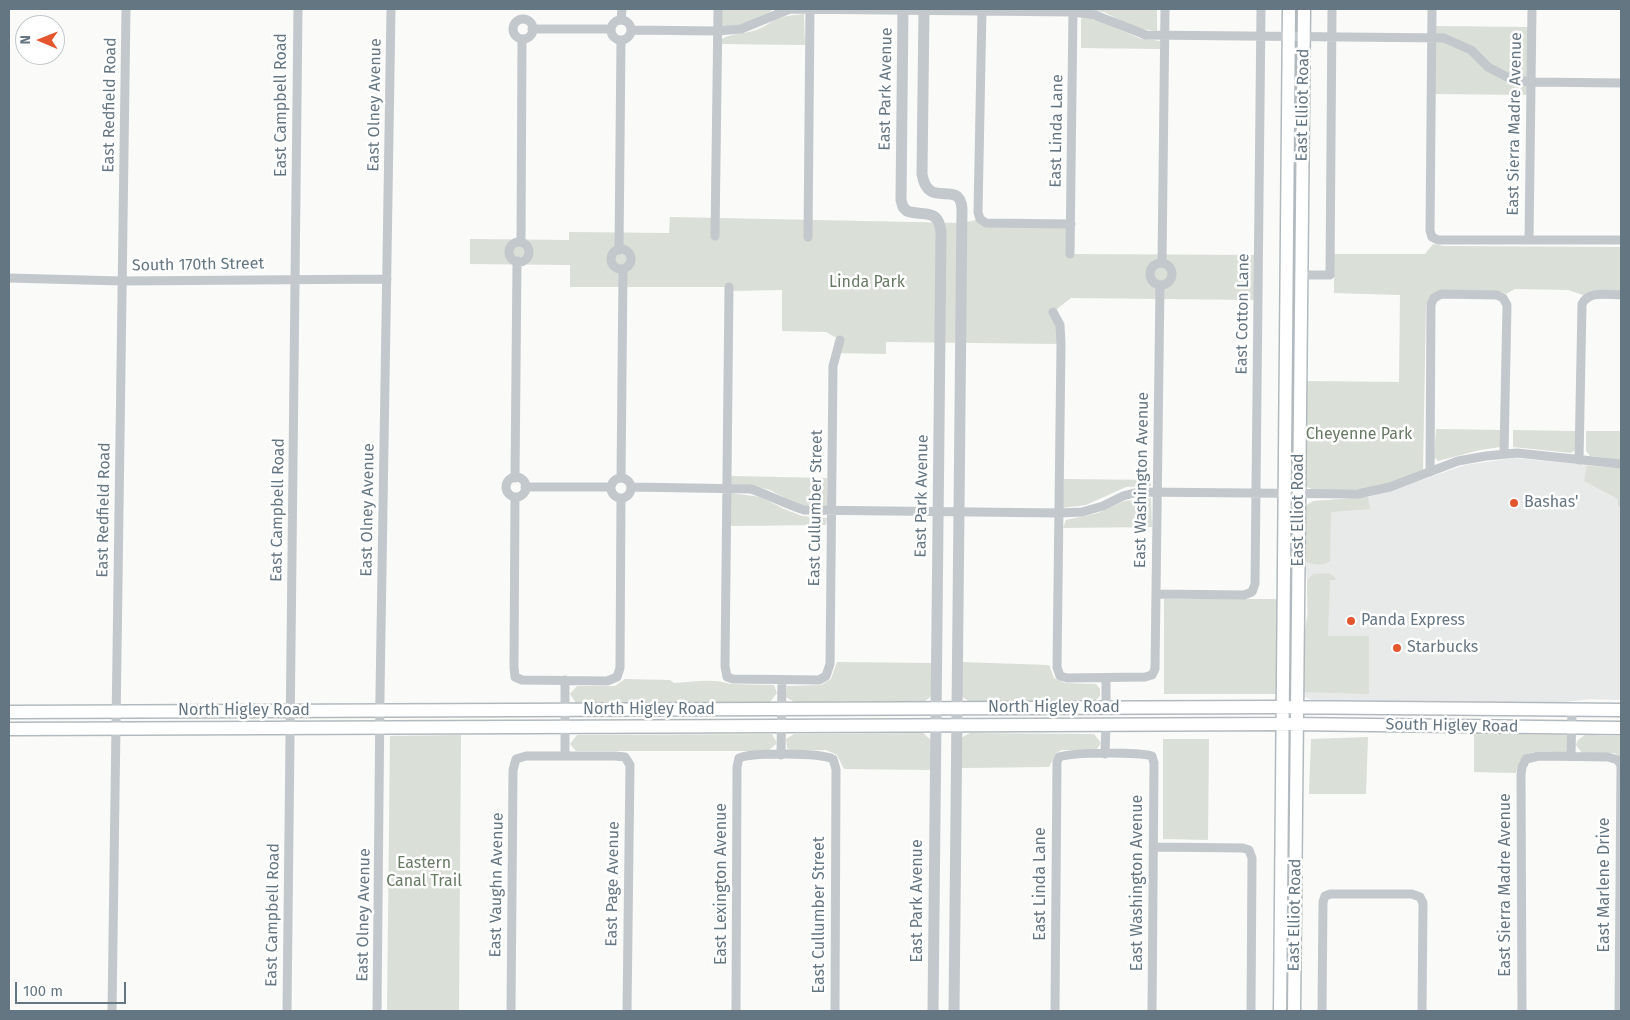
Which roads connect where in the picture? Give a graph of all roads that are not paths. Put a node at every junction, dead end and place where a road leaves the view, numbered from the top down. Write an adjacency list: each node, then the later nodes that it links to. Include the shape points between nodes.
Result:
1 (126, 9): 49 (street, East Redfield Road)
2 (298, 9): 47 (street, East Campbell Road)
3 (391, 9): 48 (street, East Olney Avenue)
4 (522, 9): 19 (street)
5 (622, 9): 20 (street)
6 (718, 9): 24 (street)
7 (810, 9): 15 (street); 24 (street, via 790,9 741,29); 36 (street)
8 (1165, 9): 25 (street, East Washington Avenue)
9 (1262, 9): 26 (street, East Cotton Lane)
10 (1289, 9): 27 (main road, East Elliot Road)
11 (1304, 9): 27 (main road, East Elliot Road)
12 (1332, 9): 28 (street)
13 (1432, 9): 29 (street)
14 (1532, 9): 32 (street, East Sierra Madre Avenue)
15 (903, 10): 16 (street); 72 (street, East Park Avenue, via 901,200 907,211 934,215 941,233)
16 (924, 10): 17 (street); 73 (street, via 922,174 926,188 956,195 962,208)
17 (982, 10): 18 (street); 34 (street, via 980,219 986,223)
18 (1073, 10): 25 (street, via 1146,35); 34 (street, East Linda Lane)
19 (522, 19): 21 (street, via 530,22); 30 (street, via 513,28 515,35)
20 (621, 20): 22 (street, via 615,22); 23 (street, via 627,22)
21 (532, 29): 22 (street); 30 (street, via 530,36)
22 (611, 29): 31 (street, via 614,37)
23 (630, 30): 24 (street); 31 (street, via 628,37)
24 (718, 31): 35 (street)
25 (1165, 36): 26 (street); 43 (street, East Washington Avenue)
26 (1261, 36): 27 (street); 66 (street, East Cotton Lane)
27 (1297, 36): 28 (street); 45 (main road, East Elliot Road); 67 (main road, East Elliot Road)
28 (1332, 36): 29 (street); 45 (street, via 1330,275)
29 (1432, 37): 32 (street, via 1449,40 1471,50 1502,76); 37 (street, via 1432,237 1438,240)
30 (522, 39): 39 (street)
31 (621, 40): 40 (street)
32 (1531, 82): 33 (street); 37 (street, East Sierra Madre Avenue)
33 (1621, 83)
34 (1071, 224): 41 (street, East Linda Lane)
35 (715, 236)
36 (808, 237)
37 (1529, 240): 38 (street)
38 (1621, 240)
39 (520, 242): 42 (street, via 513,244 509,251); 42 (street, via 526,245 528,253 524,260)
40 (619, 250): 44 (street, via 626,251 630,258); 44 (street, via 611,261 615,267)
41 (1070, 254)
42 (517, 262): 59 (street)
43 (1162, 263): 50 (street, East Washington Avenue, via 1153,267 1150,275 1152,281); 50 (street, East Washington Avenue, via 1170,268 1172,275 1169,282)
44 (623, 269): 60 (street)
45 (1301, 275): 68 (main road, East Elliot Road)
46 (9, 278): 49 (street, South 170th Street)
47 (296, 278): 48 (street, South 170th Street); 49 (street, South 170th Street); 88 (street, East Campbell Road)
48 (388, 279): 84 (street, East Olney Avenue)
49 (122, 281): 90 (street, East Redfield Road)
50 (1160, 285): 65 (street, East Washington Avenue)
51 (729, 287): 64 (street)
52 (1621, 295): 56 (street, via 1590,295 1582,304)
53 (1053, 312): 74 (street, via 1060,325)
54 (840, 340): 71 (street, East Cullumber Street, via 833,366)
55 (1504, 453): 56 (street); 58 (street, via 1458,461); 58 (street, via 1507,305 1497,295 1441,294 1431,304)
56 (1579, 460): 57 (street)
57 (1621, 464)
58 (1430, 472): 68 (street, via 1390,487 1358,494)
59 (515, 478): 61 (street, via 523,480); 69 (street, via 508,480 506,487)
60 (621, 478): 62 (street); 63 (street, via 627,480)
61 (525, 487): 62 (street); 69 (street, via 522,495)
62 (611, 487): 70 (street, via 614,495)
63 (630, 487): 64 (street); 70 (street, via 628,495)
64 (726, 488): 71 (street, via 751,489 804,510); 78 (street, via 724,666 727,677)
65 (1157, 492): 66 (street); 74 (street, via 1138,492 1082,512); 75 (street, East Washington Avenue)
66 (1257, 493): 67 (street); 75 (street, East Cotton Lane, via 1255,584 1252,592)
67 (1285, 494): 68 (street); 79 (main road, East Elliot Road)
68 (1298, 494): 79 (main road, East Elliot Road)
69 (515, 497): 77 (street, via 515,677 522,680)
70 (621, 498): 77 (street, via 620,668 617,677 607,681)
71 (831, 511): 72 (street); 78 (street, East Cullumber Street, via 830,664 826,676 819,680)
72 (938, 512): 73 (street); 80 (street, East Park Avenue)
73 (959, 512): 74 (street); 81 (street)
74 (1059, 513): 76 (street, via 1057,667 1060,676 1067,678)
75 (1156, 594): 76 (street, East Washington Avenue, via 1155,669 1152,675)
76 (1106, 678): 82 (street)
77 (565, 680): 85 (street)
78 (782, 680): 83 (street)
79 (1290, 707): 82 (main road, North Higley Road); 86 (main road, South Higley Road); 91 (main road, East Elliot Road); 92 (main road, East Elliot Road)
80 (936, 708): 81 (main road, North Higley Road); 83 (main road, North Higley Road); 93 (street, East Park Avenue)
81 (957, 708): 82 (main road, North Higley Road); 94 (street)
82 (1106, 708)
83 (782, 709): 85 (main road, North Higley Road); 96 (street)
84 (380, 710): 85 (main road, North Higley Road); 88 (main road, North Higley Road); 98 (street, East Olney Avenue)
85 (565, 710): 99 (street)
86 (1572, 710): 87 (main road, South Higley Road); 100 (street)
87 (1621, 710)
88 (290, 711): 90 (main road, North Higley Road); 97 (street, East Campbell Road)
89 (9, 712): 90 (main road, North Higley Road)
90 (116, 712): 103 (street, East Redfield Road)
91 (1283, 724): 92 (main road, South Higley Road); 95 (main road, North Higley Road); 121 (main road, East Elliot Road)
92 (1297, 724): 100 (main road, South Higley Road); 122 (main road, East Elliot Road)
93 (936, 725): 94 (main road, North Higley Road); 96 (main road, North Higley Road); 116 (street, East Park Avenue)
94 (957, 725): 95 (main road, North Higley Road); 117 (street)
95 (1106, 725): 104 (street)
96 (782, 726): 99 (main road, North Higley Road); 105 (street)
97 (290, 728): 98 (main road, North Higley Road); 103 (main road, North Higley Road); 110 (street, East Campbell Road)
98 (381, 728): 99 (main road, North Higley Road); 111 (street, East Olney Avenue)
99 (565, 728): 106 (street)
100 (1572, 728): 101 (main road, South Higley Road); 107 (street)
101 (1621, 728)
102 (9, 729): 103 (main road, North Higley Road)
103 (116, 729): 109 (street, East Redfield Road)
104 (1105, 754): 108 (street, East Washington Avenue, via 1152,756); 118 (street, East Linda Lane, via 1066,754 1058,757 1057,762)
105 (782, 755): 114 (street, East Lexington Avenue, via 746,755 739,758 737,767); 115 (street, East Cullumber Street, via 825,755 833,759 836,769)
106 (565, 756): 112 (street, East Vaughn Avenue, via 516,759); 113 (street, East Page Avenue, via 615,756 625,758 630,765)
107 (1571, 756): 125 (street, East Sierra Madre Avenue, via 1532,757 1526,759 1522,767); 126 (street, East Marlene Drive, via 1608,757 1618,760 1621,766)
108 (1154, 847): 119 (street, East Washington Avenue); 120 (street, via 1249,850 1252,858)
109 (112, 1011)
110 (287, 1011)
111 (378, 1011)
112 (511, 1011)
113 (627, 1011)
114 (736, 1011)
115 (835, 1011)
116 (933, 1011)
117 (954, 1011)
118 (1055, 1011)
119 (1152, 1011)
120 (1252, 1011)
121 (1280, 1011)
122 (1294, 1011)
123 (1322, 1011): 124 (street, via 1323,902 1330,894 1420,896 1423,904)
124 (1422, 1011)
125 (1522, 1011)
126 (1619, 1011)

